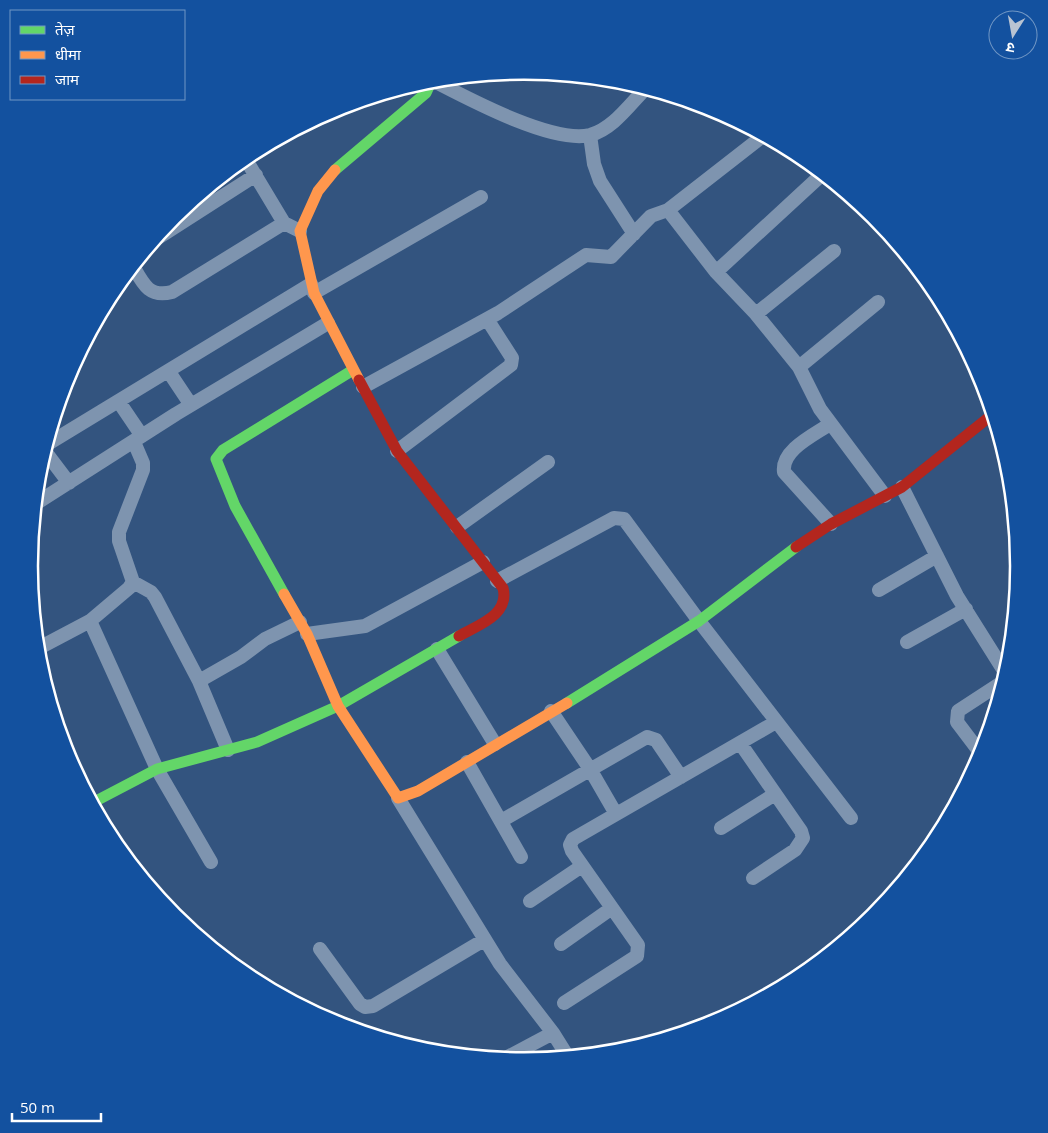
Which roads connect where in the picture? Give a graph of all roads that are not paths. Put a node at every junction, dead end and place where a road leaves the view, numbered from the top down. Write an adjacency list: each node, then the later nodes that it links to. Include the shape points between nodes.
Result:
1 (445, 86): 4 (street, via 492,111 562,134)
2 (428, 89): 13 (street, via 336,169 318,191)
3 (640, 94): 4 (street, via 609,126)
4 (590, 135): 14 (street, via 600,181)
5 (758, 140): 10 (street)
6 (250, 165): 7 (street)
7 (256, 175): 11 (street); 12 (street)
8 (817, 179): 17 (street)
9 (481, 198): 18 (street)
10 (668, 210): 14 (street, via 651,216); 17 (street)
11 (284, 223): 13 (street); 16 (street, via 172,292 152,292)
12 (178, 224)
13 (300, 231): 18 (street)
14 (634, 234): 21 (street, via 616,254 605,258 586,255)
15 (834, 251): 20 (street)
16 (136, 272)
17 (716, 272): 20 (street)
18 (313, 289): 22 (street); 25 (street)
19 (878, 302): 23 (street)
20 (756, 314): 23 (street)
21 (487, 319): 26 (street); 33 (street, via 512,358 512,365)
22 (328, 323): 24 (street); 28 (street)
23 (799, 367): 30 (street)
24 (353, 370): 26 (street); 50 (street, via 223,450 216,459 235,506)
25 (169, 372): 27 (street); 28 (street)
26 (363, 386): 33 (street)
27 (119, 402): 31 (street); 32 (street)
28 (191, 405): 31 (street)
29 (987, 418): 37 (street)
30 (830, 424): 38 (street); 40 (street, via 789,454 784,462 784,472)
31 (138, 439): 36 (street); 45 (street, via 143,470 121,524 119,541)
32 (54, 440)
33 (397, 451): 41 (street)
34 (50, 458): 36 (street)
35 (548, 462): 41 (street)
36 (69, 483): 39 (street)
37 (902, 487): 38 (street); 42 (street)
38 (885, 496): 40 (street)
39 (43, 499)
40 (831, 524): 49 (street)
41 (457, 527): 43 (street)
42 (937, 556): 46 (street); 47 (street)
43 (483, 562): 44 (street); 50 (street, via 365,626)
44 (497, 581): 49 (street, via 614,518 620,518 628,522); 53 (street, via 505,596 501,610)
45 (133, 582): 48 (street); 55 (street, via 155,597)
46 (879, 590)
47 (966, 609): 51 (street); 54 (street)
48 (90, 621): 52 (street); 65 (street)
49 (698, 621): 58 (street); 59 (street)
50 (304, 628): 55 (street, via 265,638 242,657); 57 (street)
51 (907, 642)
52 (44, 645)
53 (437, 649): 57 (street); 61 (street)
54 (1000, 665)
55 (199, 681): 63 (street)
56 (995, 687): 62 (street, via 958,711 957,722)
57 (338, 706): 63 (street, via 257,742); 69 (street)
58 (551, 711): 61 (street); 66 (street)
59 (776, 722): 60 (street); 72 (street)
60 (740, 743): 67 (street); 68 (street)
61 (495, 744): 64 (street)
62 (976, 747)
63 (228, 750): 65 (street)
64 (467, 762): 69 (street, via 418,791); 73 (street)
65 (157, 769): 70 (street); 76 (street)
66 (590, 769): 67 (street, via 652,737); 71 (street); 73 (street)
67 (681, 777): 71 (street)
68 (774, 794): 74 (street); 78 (street, via 803,838 794,850)
69 (398, 798): 81 (street)
70 (98, 800)
71 (616, 814): 77 (street, via 573,839 570,846)
72 (851, 818)
73 (501, 821): 75 (street)
74 (721, 828)
75 (521, 858)
76 (211, 862)
77 (582, 866): 79 (street); 80 (street)
78 (753, 878)
79 (530, 901)
80 (612, 908): 82 (street); 84 (street, via 638,946 637,956)
81 (484, 940): 83 (street, via 373,1006 365,1007); 85 (street)
82 (561, 944)
83 (320, 949)
84 (564, 1003)
85 (553, 1033): 86 (street); 87 (street)
86 (564, 1051)
87 (516, 1053)

